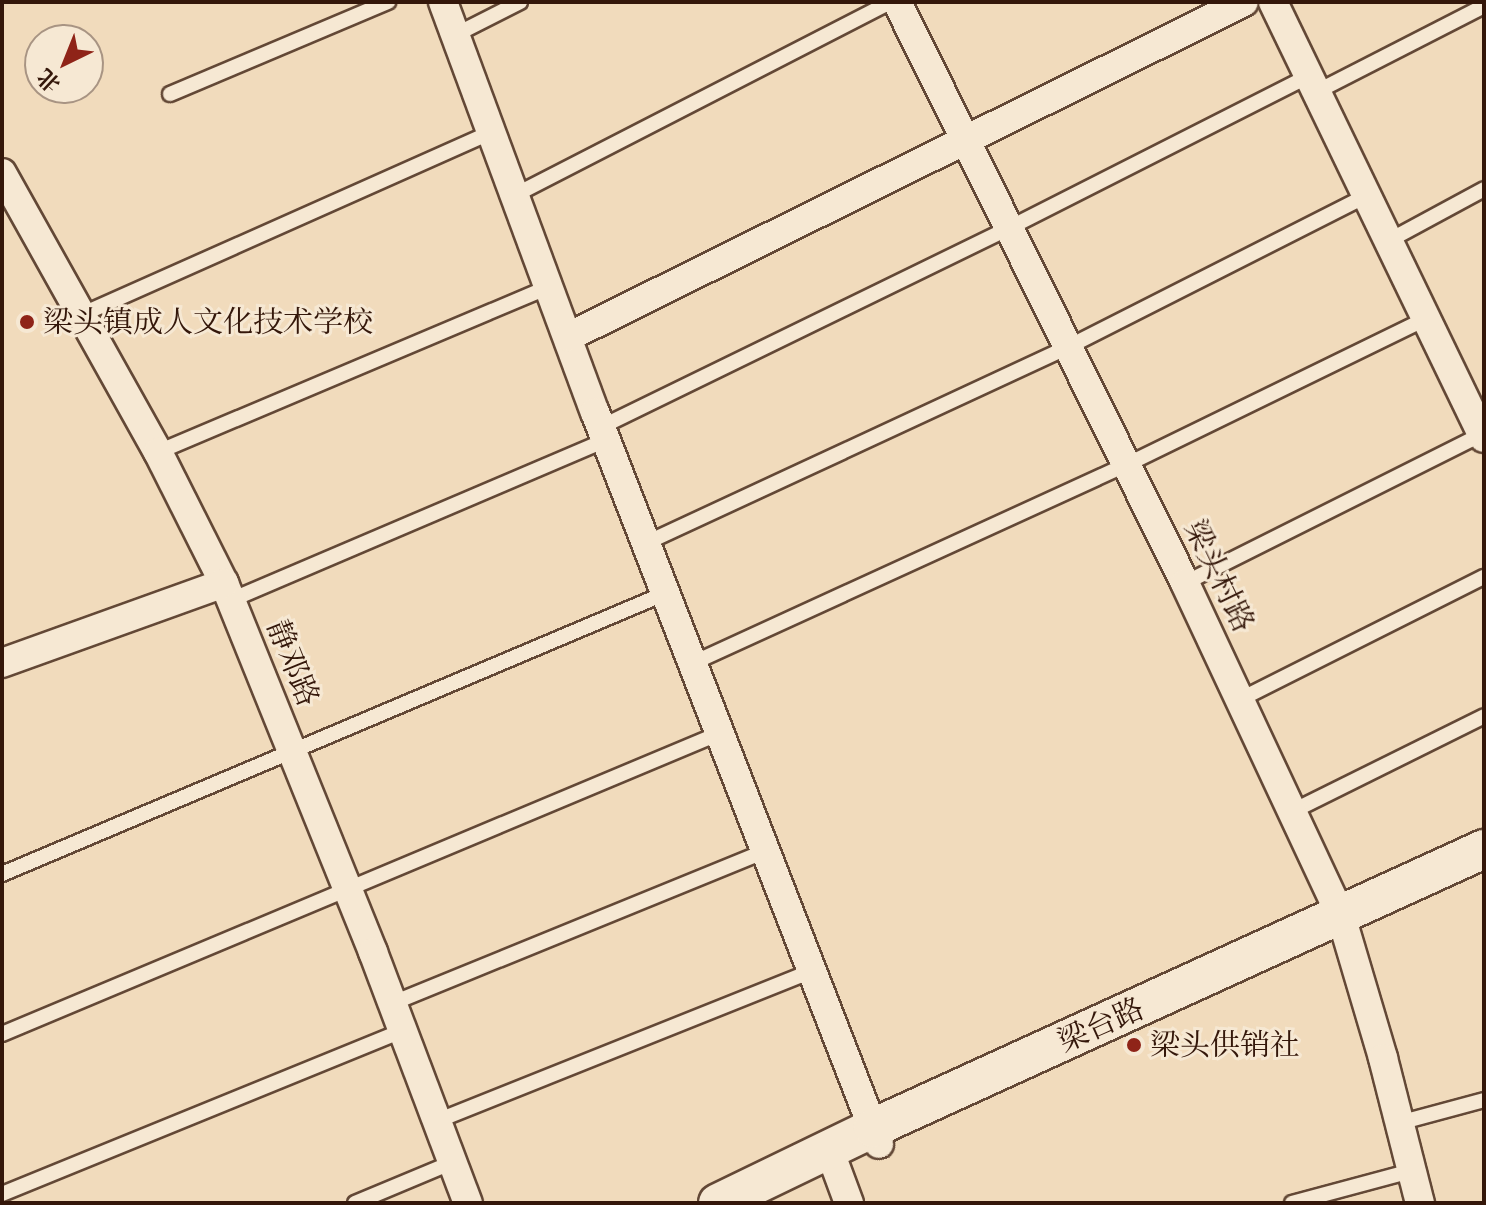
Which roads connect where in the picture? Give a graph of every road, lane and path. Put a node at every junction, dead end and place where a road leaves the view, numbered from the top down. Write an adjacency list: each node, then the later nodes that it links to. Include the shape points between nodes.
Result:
1 (388, 2): 10 (lane)
2 (443, 2): 8 (street)
3 (520, 2): 8 (lane)
4 (894, 2): 12 (street, 梁头村路); 15 (lane)
5 (1244, 2): 12 (street)
6 (1273, 2): 9 (street)
7 (1484, 6): 9 (lane)
8 (455, 35): 11 (street)
9 (1312, 84): 16 (street); 17 (lane)
10 (170, 94)
11 (491, 132): 15 (street); 20 (lane)
12 (965, 140): 17 (street, 梁头村路); 22 (street)
13 (2, 173): 20 (street, 静邓路)
14 (1484, 189): 18 (lane)
15 (515, 195): 19 (street)
16 (1366, 196): 18 (street); 23 (lane)
17 (1009, 228): 23 (street, 梁头村路); 24 (lane)
18 (1388, 241): 21 (street)
19 (549, 287): 22 (street); 26 (lane)
20 (83, 314): 26 (street, 静邓路)
21 (1425, 319): 25 (street); 27 (lane)
22 (568, 337): 24 (street)
23 (1068, 347): 27 (street, 梁头村路); 28 (lane)
24 (604, 433): 28 (street); 31 (lane)
25 (1483, 436): 30 (lane)
26 (158, 452): 31 (street, 静邓路)
27 (1126, 465): 30 (street, 梁头村路); 34 (lane)
28 (646, 543): 32 (street)
29 (1484, 577): 35 (lane)
30 (1185, 583): 35 (street, 梁头村路)
31 (227, 591): 33 (street); 38 (street, 静邓路)
32 (666, 593): 34 (street); 38 (lane)
33 (2, 663)
34 (693, 663): 37 (street)
35 (1241, 699): 39 (street, 梁头村路)
36 (1484, 716): 39 (lane)
37 (720, 733): 41 (street); 44 (lane)
38 (292, 752): 43 (lane); 44 (street, 静邓路)
39 (1293, 811): 45 (street, 梁头村路)
40 (1484, 849): 45 (main road, 梁台路)
41 (766, 851): 46 (street); 47 (lane)
42 (1484, 868): 45 (main road, 梁台路)
43 (2, 874)
44 (348, 889): 47 (street, 静邓路); 49 (lane)
45 (1343, 924): 52 (street, 梁头村路); 53 (main road, 梁台路)
46 (812, 971): 51 (lane); 53 (street)
47 (393, 1003): 48 (street, 静邓路)
48 (403, 1030): 51 (street, 静邓路); 57 (lane)
49 (2, 1034)
50 (1484, 1100): 52 (lane)
51 (437, 1121): 55 (street, 静邓路)
52 (1399, 1123): 56 (street, 梁头村路)
53 (876, 1136): 54 (main road, 梁台路)
54 (832, 1157): 60 (main road, 梁台路); 61 (main road, 梁台路); 62 (street)
55 (453, 1162): 58 (lane); 59 (street, 静邓路)
56 (1411, 1171): 63 (lane); 64 (street, 梁头村路)
57 (2, 1194)
58 (355, 1203)
59 (468, 1203)
60 (718, 1203)
61 (756, 1203)
62 (849, 1203)
63 (1292, 1203)
64 (1420, 1203)

